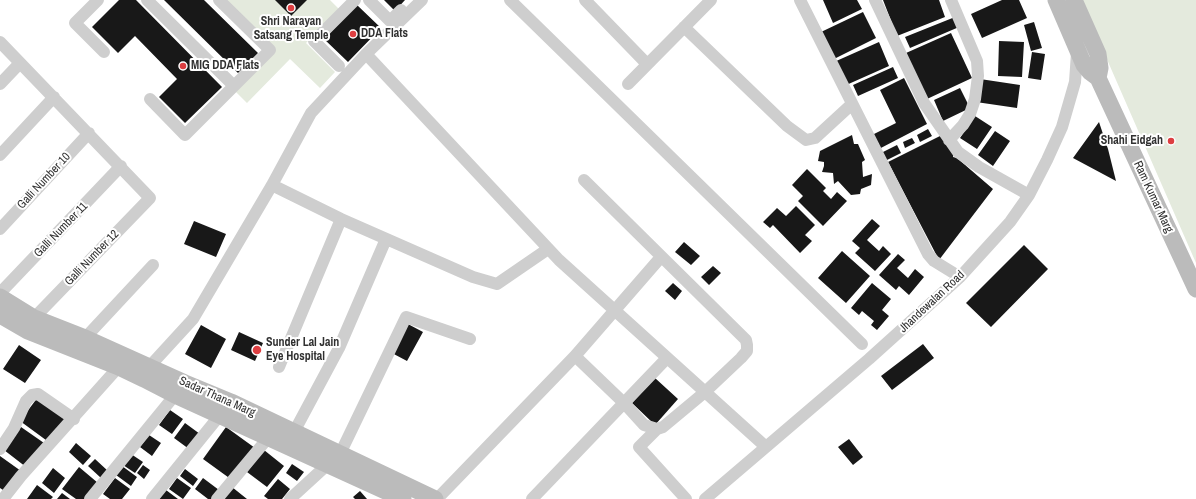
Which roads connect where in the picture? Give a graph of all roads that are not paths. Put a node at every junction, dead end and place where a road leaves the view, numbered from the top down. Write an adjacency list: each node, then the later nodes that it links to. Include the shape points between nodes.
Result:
1 (98, 0): 19 (street, via 75,23)
2 (147, 0): 27 (street)
3 (219, 0): 27 (street, via 270,50)
4 (355, 0): 23 (street, via 314,41)
5 (369, 0): 6 (street, via 390,21)
6 (411, 0)
7 (422, 0): 20 (street)
8 (510, 0): 53 (street)
9 (585, 0): 22 (street)
10 (711, 0): 16 (street)
11 (800, 0): 30 (street)
12 (875, 0): 32 (street, via 924,103)
13 (951, 0): 32 (street, via 976,61 978,76 970,114)
14 (1056, 0): 18 (street, Ram Kumar Marg)
15 (1074, 0): 24 (street, via 1098,54)
16 (684, 27): 22 (street); 30 (street, via 787,126 806,140 815,138)
17 (0, 42): 21 (street)
18 (1078, 50): 24 (street, Ram Kumar Marg, via 1084,65); 37 (street, Jhandewalan Road, via 1075,82 1062,127)
19 (104, 52)
20 (366, 54): 36 (street, via 311,112); 41 (street)
21 (20, 63): 25 (street); 28 (street)
22 (647, 64): 26 (street)
23 (339, 66)
24 (1098, 78): 45 (street, Ram Kumar Marg)
25 (0, 84)
26 (628, 84)
27 (234, 86): 29 (street, via 186,135)
28 (54, 97): 31 (street); 33 (street)
29 (150, 100)
30 (852, 104): 44 (street, via 928,254 934,261)
31 (89, 133): 34 (street); 39 (street, Galli Number 10)
32 (949, 140): 37 (street, via 958,152 973,163)
33 (0, 155)
34 (121, 166): 46 (street, Galli Number 11); 50 (street, Galli Number 12, via 150,198)
35 (584, 180): 42 (street)
36 (272, 185): 38 (street); 57 (street, via 193,319)
37 (1029, 195): 44 (street, Jhandewalan Road, via 1010,222)
38 (341, 219): 40 (street); 58 (street)
39 (0, 229)
40 (386, 239): 41 (street, via 473,277 497,284); 65 (street, via 339,348)
41 (548, 249): 48 (street)
42 (661, 256): 48 (street); 59 (street, via 746,340 747,350 741,358)
43 (153, 265): 51 (street)
44 (960, 277): 67 (street, Jhandewalan Road)
45 (1196, 289)
46 (0, 293)
47 (0, 297): 50 (street, Sadar Thana Marg)
48 (614, 310): 54 (street); 55 (street)
49 (0, 315): 56 (street, Sadar Thana Marg, via 43,338)
50 (34, 318): 51 (street, Sadar Thana Marg)
51 (85, 338): 56 (street, Sadar Thana Marg)
52 (470, 339): 69 (street, via 406,316)
53 (862, 344)
54 (575, 356): 61 (street); 76 (street)
55 (667, 358): 59 (street); 61 (street)
56 (123, 362): 57 (street, Sadar Thana Marg); 60 (street, Sadar Thana Marg, via 144,379); 63 (street)
57 (149, 367): 65 (street, Sadar Thana Marg)
58 (279, 367)
59 (705, 392): 64 (street, via 663,427); 67 (street)
60 (175, 395): 62 (street, Sadar Thana Marg); 72 (street)
61 (624, 403): 64 (street, via 644,425); 77 (street)
62 (220, 415): 66 (street, Sadar Thana Marg); 73 (street)
63 (74, 419): 68 (street, via 44,397 32,395 26,401 14,428); 71 (street)
64 (657, 429): 78 (street, via 639,447)
65 (294, 432): 69 (street, Sadar Thana Marg)
66 (268, 438): 69 (street, Sadar Thana Marg); 74 (street)
67 (766, 447): 79 (street, Jhandewalan Road)
68 (0, 449)
69 (334, 460): 70 (street, Sadar Thana Marg); 75 (street); 76 (street, Sadar Thana Marg)
70 (399, 498)
71 (2, 499)
72 (90, 499)
73 (152, 499)
74 (217, 499)
75 (290, 499)
76 (436, 499)
77 (532, 499)
78 (686, 499)
79 (705, 499)

